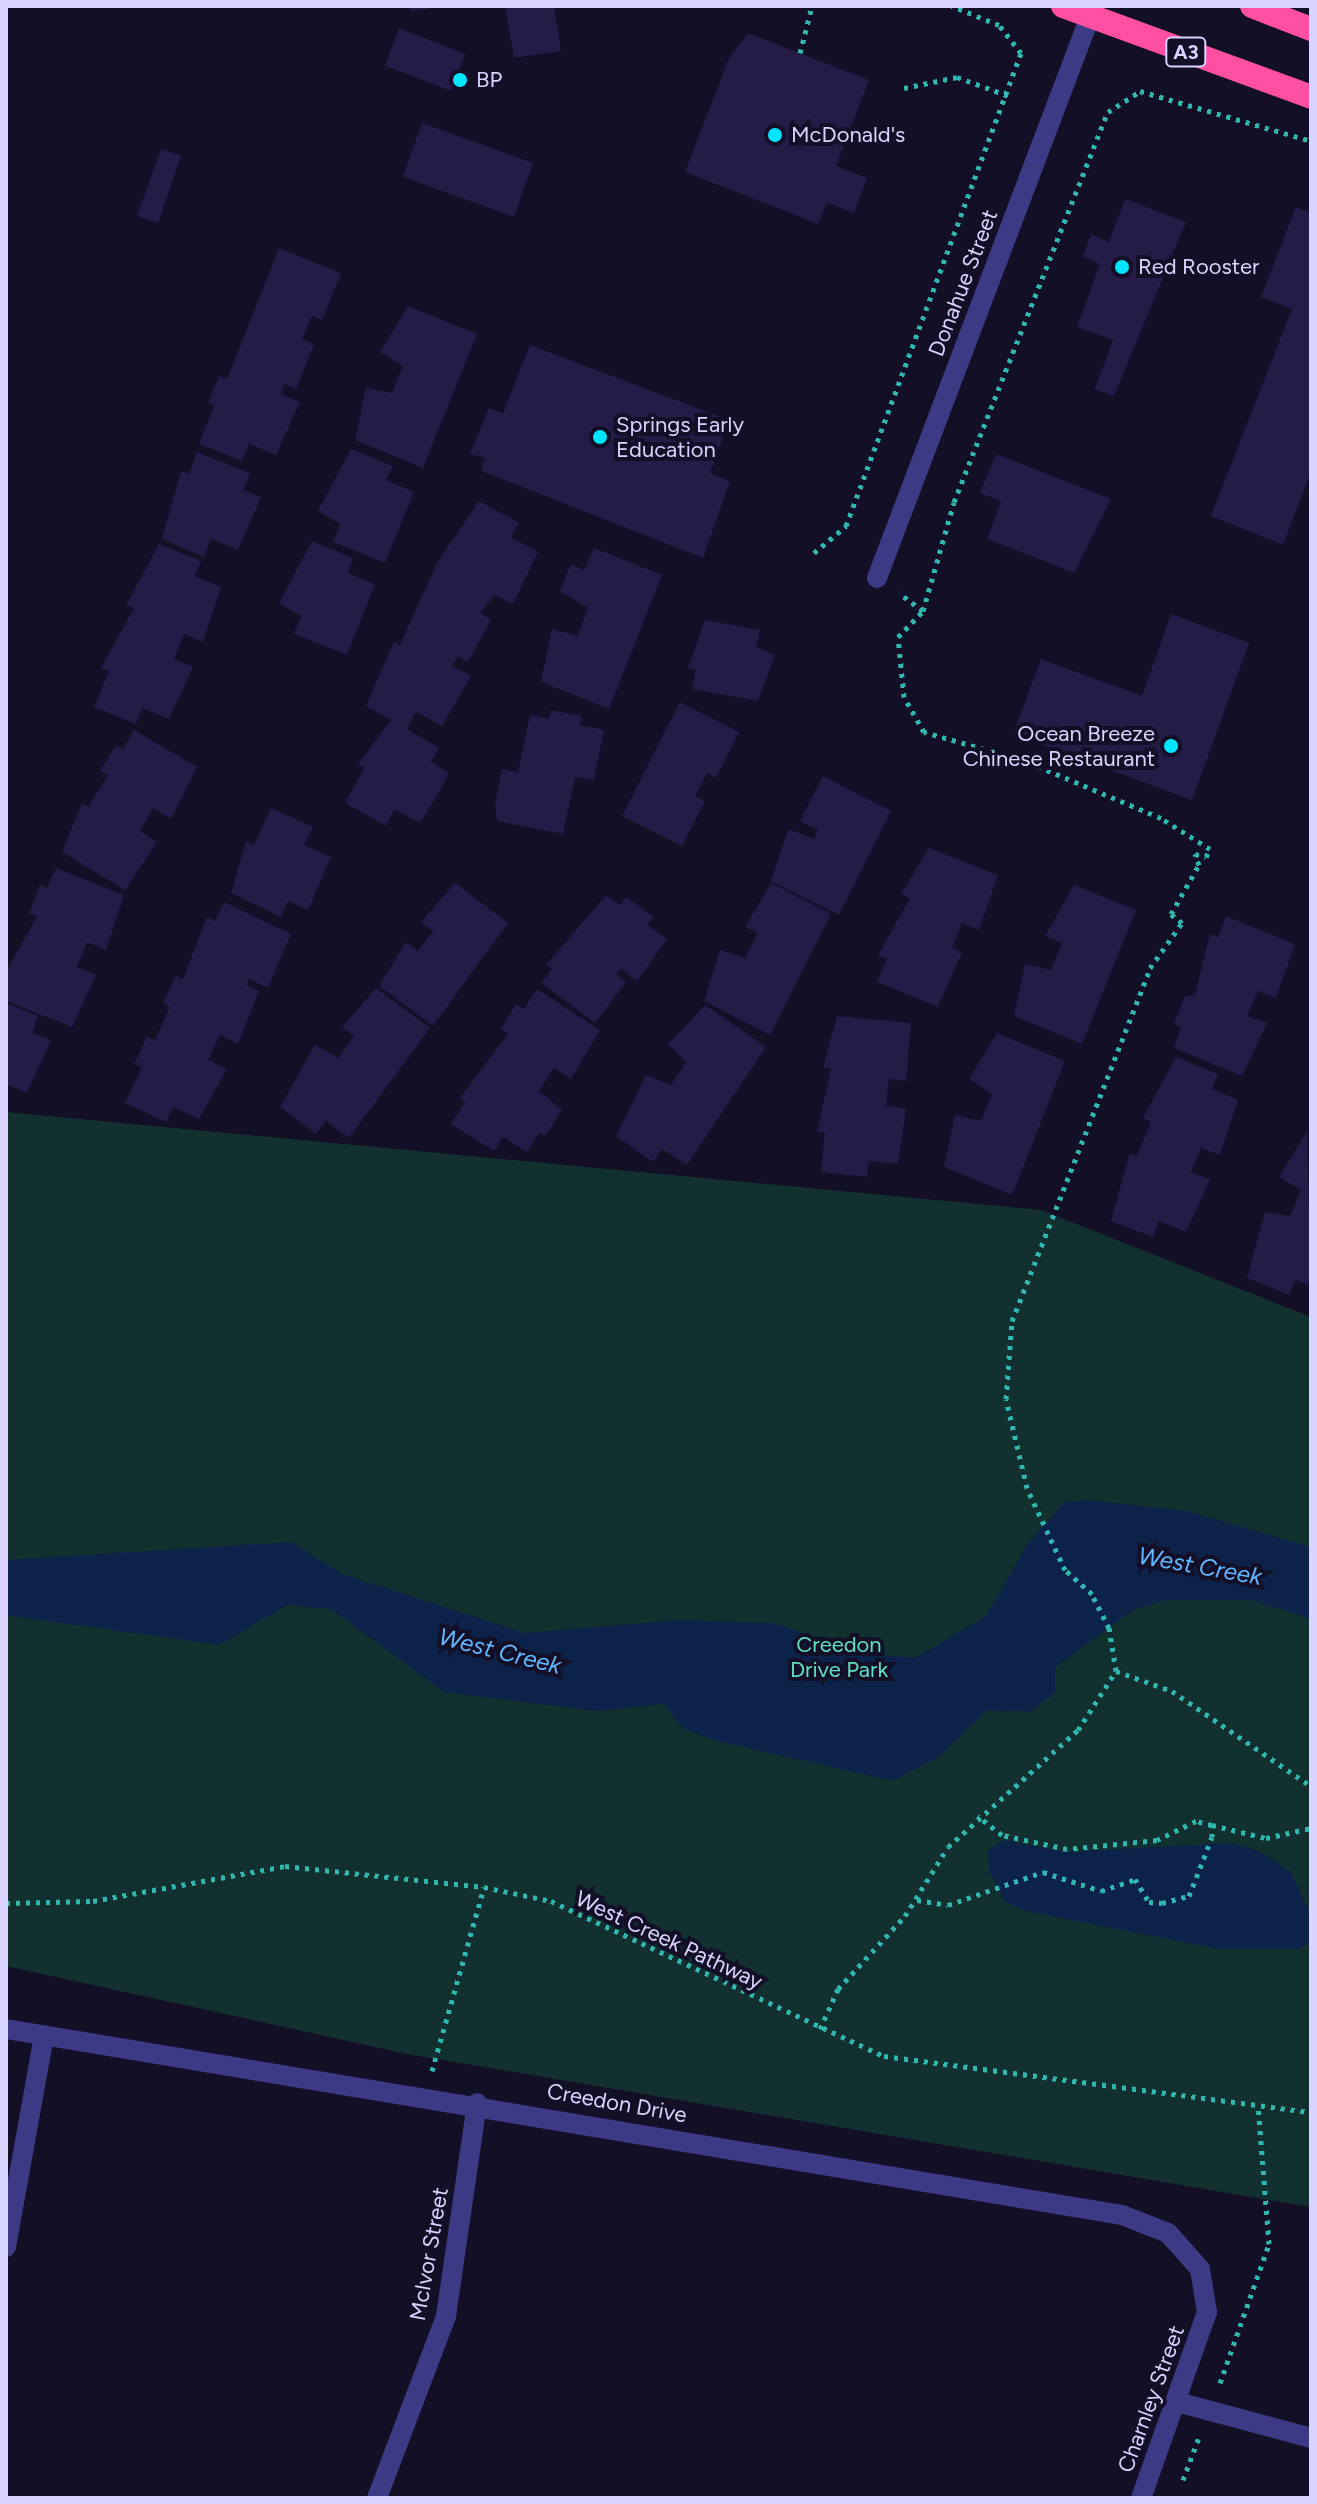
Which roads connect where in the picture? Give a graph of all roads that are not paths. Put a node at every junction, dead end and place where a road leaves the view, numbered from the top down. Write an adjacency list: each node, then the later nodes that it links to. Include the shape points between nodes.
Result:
1 (1063, 6): 3 (highway, A3)
2 (1252, 6): 4 (highway)
3 (1092, 12): 5 (highway, A3); 6 (street, Donahue Street)
4 (1311, 29)
5 (1311, 97)
6 (877, 578)
7 (6, 2029): 8 (street, Creedon Drive)
8 (44, 2035): 9 (street, Creedon Drive); 10 (street)
9 (477, 2103): 11 (street, Creedon Drive, via 1122,2215 1168,2233); 14 (street, McIvor Street, via 446,2316)
10 (6, 2247)
11 (1200, 2269): 12 (street, Charnley Street, via 1207,2312)
12 (1177, 2402): 13 (street); 15 (street, Charnley Street)
13 (1311, 2438)
14 (377, 2498)
15 (1141, 2498)

